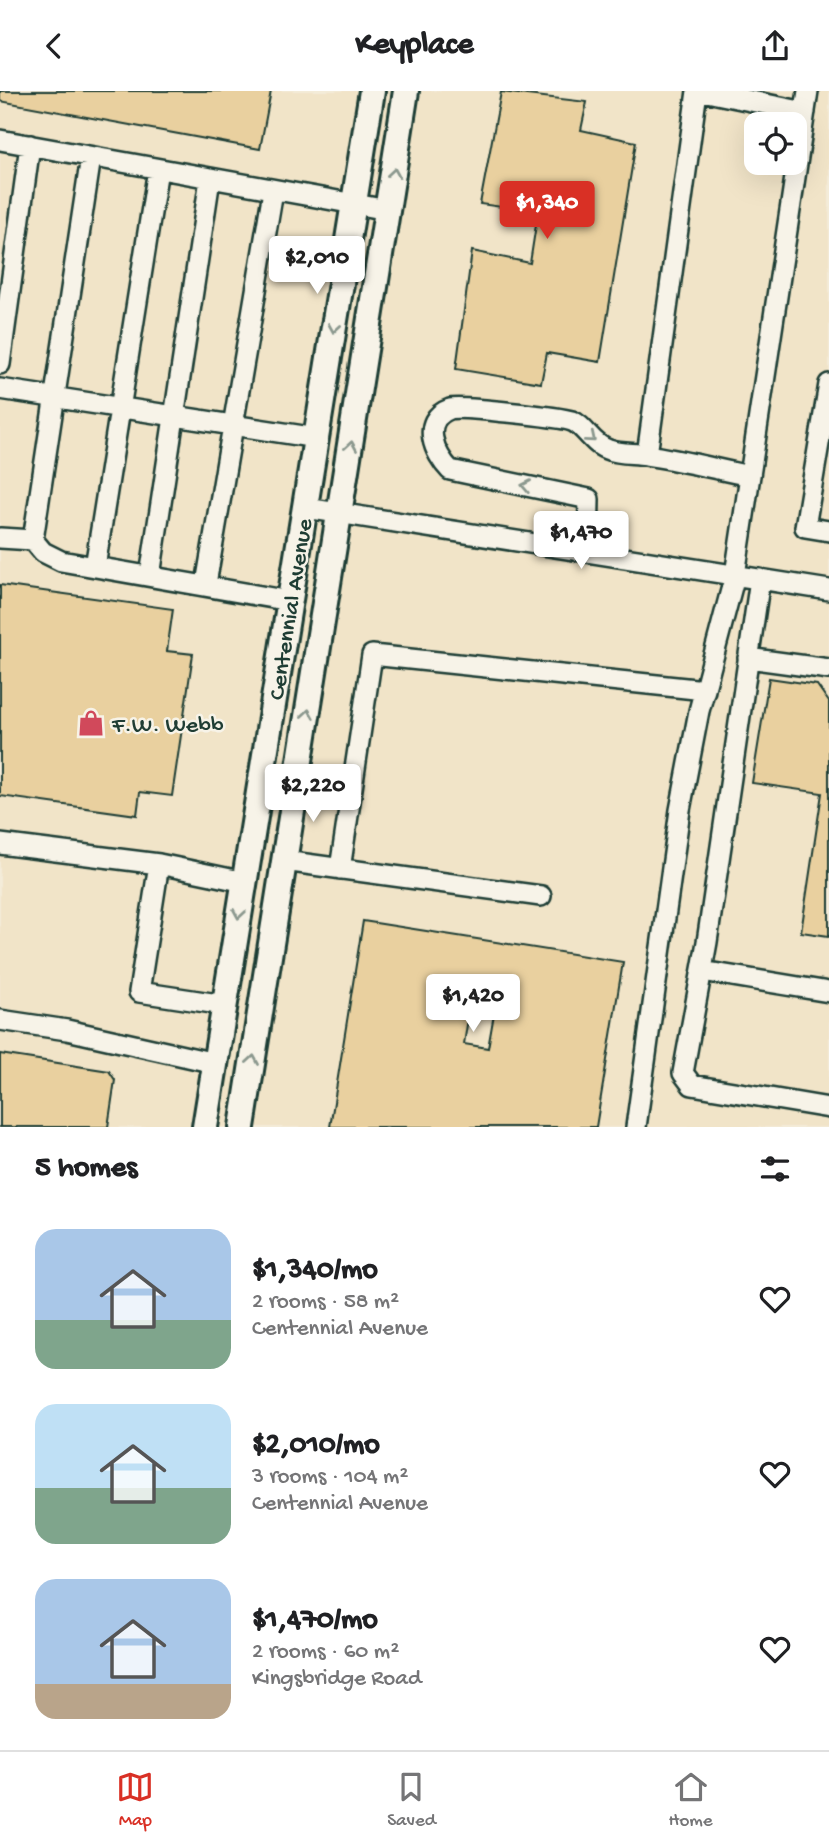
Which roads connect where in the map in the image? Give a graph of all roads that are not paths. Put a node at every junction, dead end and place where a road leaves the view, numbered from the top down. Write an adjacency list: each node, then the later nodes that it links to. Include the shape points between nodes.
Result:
1 (372, 91): 12 (main road, Centennial Avenue)
2 (407, 91): 13 (main road, Centennial Avenue, one-way to 2)
3 (699, 91): 5 (street); 22 (street)
4 (808, 91): 5 (street)
5 (805, 111): 23 (street)
6 (0, 140): 7 (street)
7 (30, 145): 8 (street); 14 (street)
8 (91, 157): 9 (street); 17 (street)
9 (158, 169): 10 (street); 18 (street)
10 (210, 179): 11 (street); 19 (street)
11 (273, 191): 12 (street); 20 (street)
12 (354, 206): 13 (street); 21 (main road, Centennial Avenue, one-way to 21)
13 (388, 210): 25 (main road, Centennial Avenue, one-way to 13)
14 (0, 364)
15 (829, 384): 26 (street, via 806,527)
16 (0, 389): 17 (street)
17 (54, 397): 18 (street); 28 (street)
18 (120, 407): 19 (street); 30 (street)
19 (173, 415): 20 (street); 32 (street)
20 (233, 425): 21 (street); 34 (street)
21 (317, 438): 24 (main road, Centennial Avenue)
22 (647, 455): 23 (street); 29 (street, one-way to 22, via 589,499 450,470 432,446 441,415 450,409 471,408 572,421 610,451)
23 (750, 476): 31 (street)
24 (306, 508): 25 (street); 36 (main road, Centennial Avenue)
25 (340, 513): 29 (street); 41 (main road, Centennial Avenue, one-way to 25)
26 (829, 531)
27 (0, 538): 28 (street)
28 (33, 540): 30 (street, via 43,552 61,561)
29 (588, 552): 31 (street)
30 (95, 568): 32 (street)
31 (735, 575): 33 (street); 39 (street)
32 (150, 576): 34 (street)
33 (760, 579): 35 (street); 37 (street)
34 (206, 584): 36 (street)
35 (829, 590)
36 (290, 601): 44 (main road, Centennial Avenue)
37 (748, 658): 38 (street); 46 (street)
38 (829, 669)
39 (705, 690): 43 (street, via 372,655); 54 (street, via 680,810)
40 (0, 844): 42 (street)
41 (284, 862): 43 (street); 53 (main road, Centennial Avenue, one-way to 41)
42 (159, 864): 44 (street); 48 (street, via 139,992)
43 (340, 869): 45 (street)
44 (245, 882): 48 (main road, Centennial Avenue, one-way to 48)
45 (541, 896)
46 (702, 971): 47 (street); 51 (street, via 683,1073 692,1085)
47 (829, 992)
48 (225, 1005): 50 (main road, Centennial Avenue)
49 (0, 1020): 50 (street)
50 (215, 1063): 52 (main road, Centennial Avenue)
51 (829, 1108)
52 (205, 1127)
53 (242, 1127)
54 (636, 1127)

